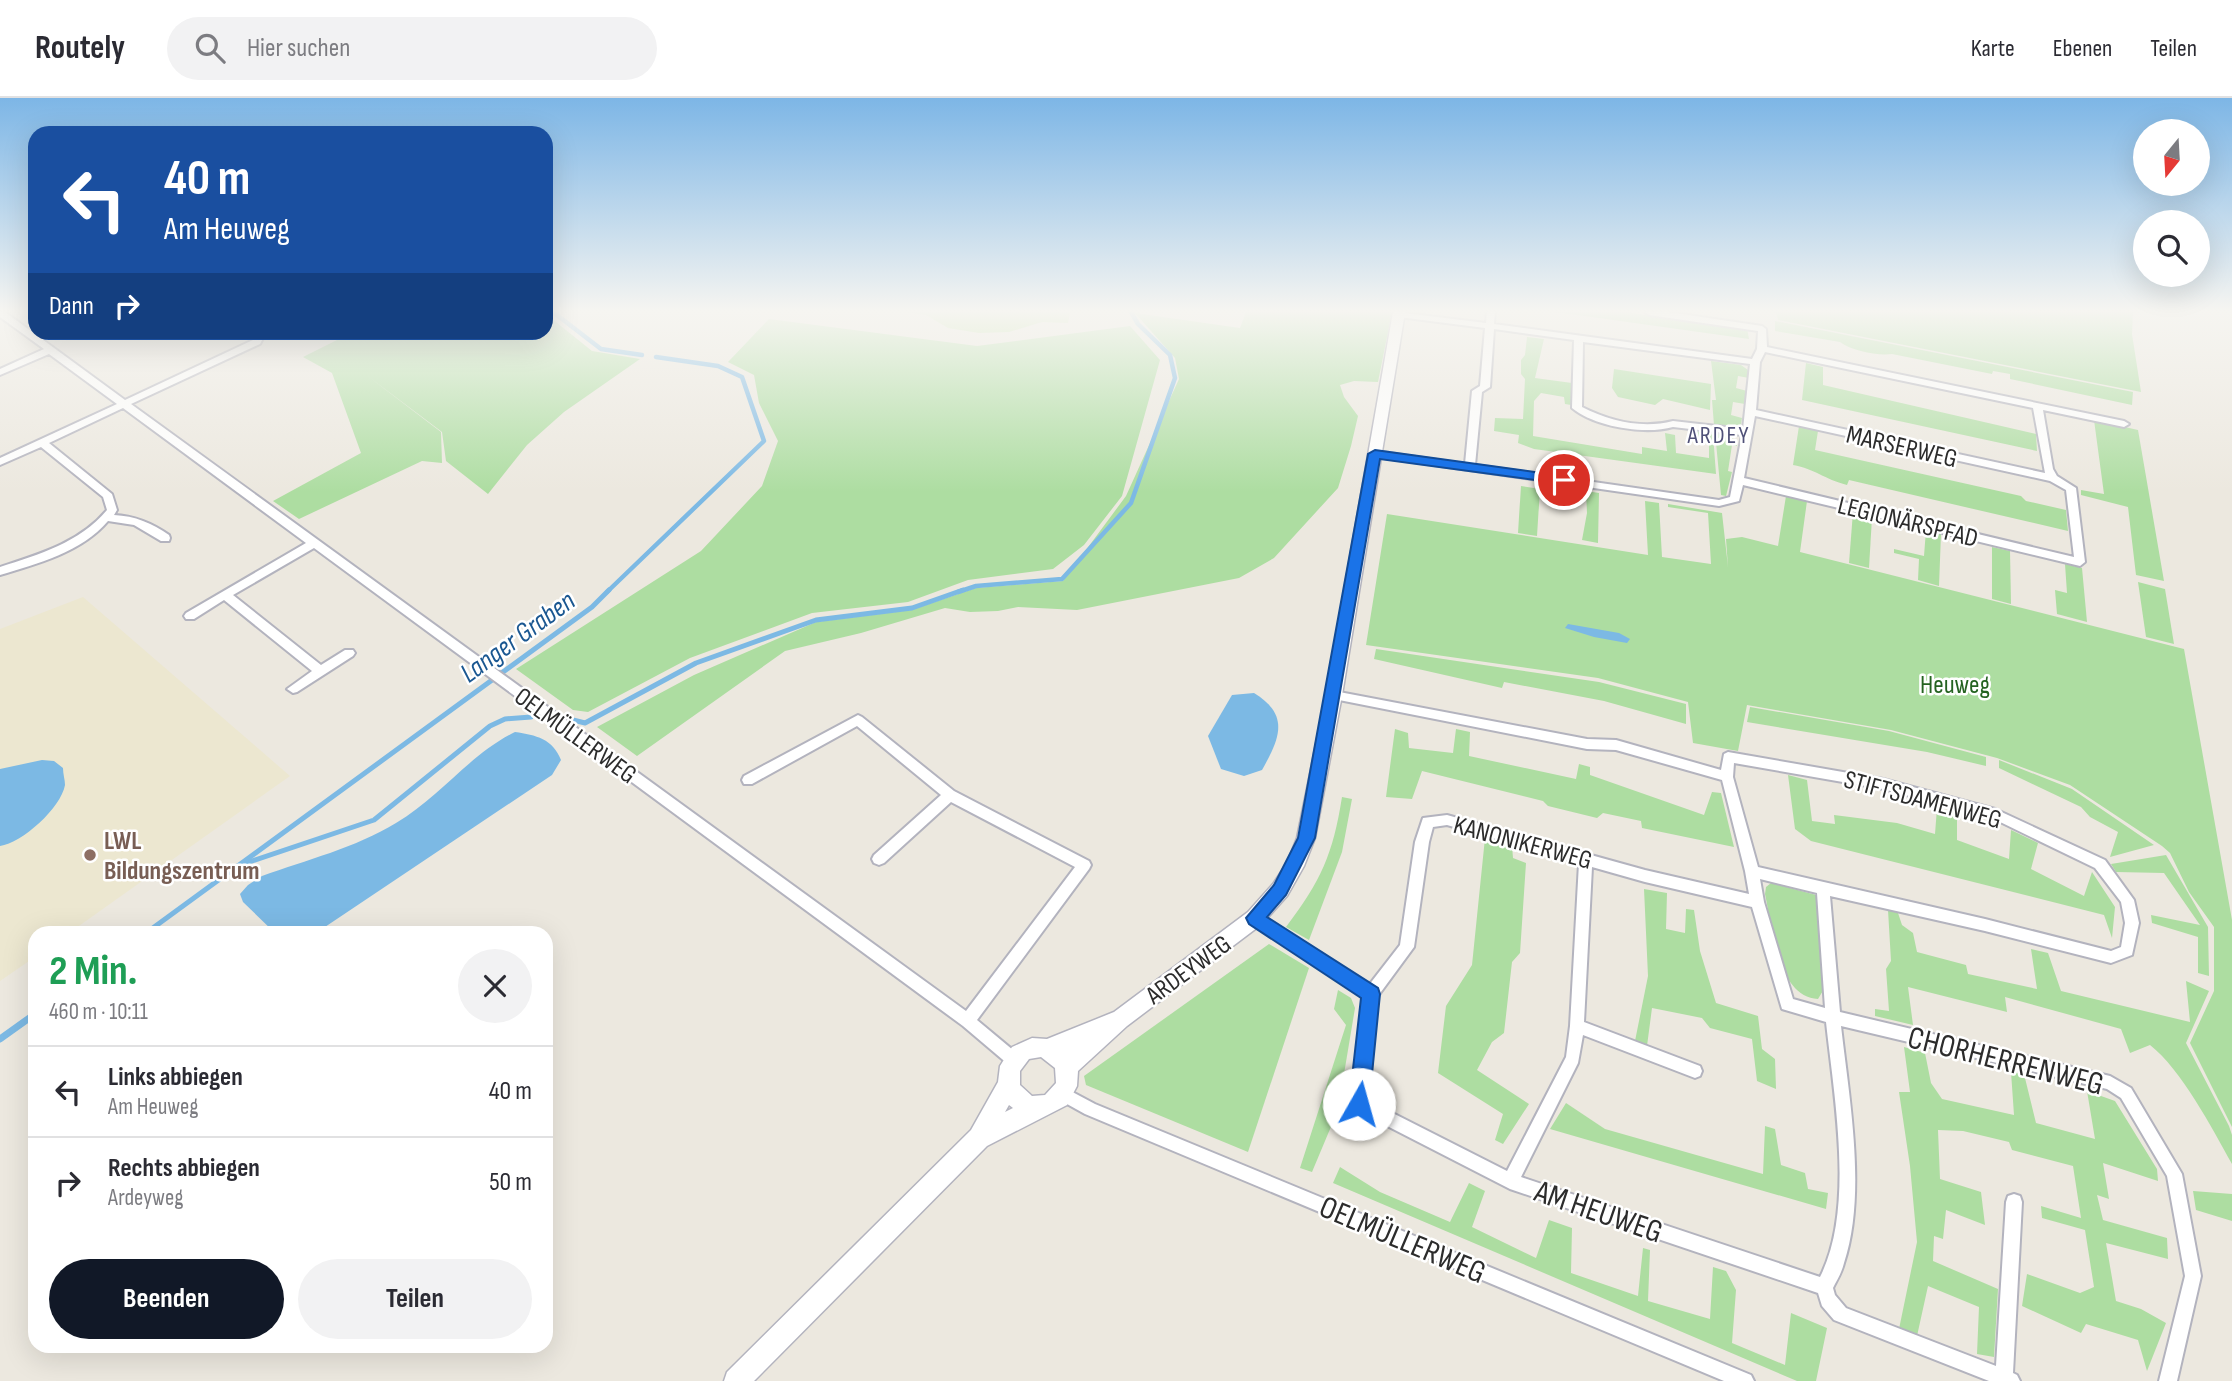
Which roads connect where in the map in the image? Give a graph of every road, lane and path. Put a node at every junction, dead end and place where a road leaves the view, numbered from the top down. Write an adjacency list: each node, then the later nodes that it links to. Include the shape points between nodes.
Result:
1 (80, 372): 8 (street, OELMÜLLERWEG)
2 (194, 372): 8 (street)
3 (1389, 372): 14 (main road, ARDEYWEG)
4 (1486, 372): 16 (street, via 1485,387 1478,391)
5 (1578, 372): 12 (street, via 1577,408 1595,419)
6 (1754, 372): 10 (street)
7 (1872, 372): 9 (street)
8 (125, 405): 13 (street); 21 (street, OELMÜLLERWEG)
9 (2037, 406): 11 (street); 17 (street)
10 (1751, 412): 12 (street); 17 (street, MARSERWEG)
11 (2124, 424)
12 (1747, 433): 18 (street)
13 (43, 443): 15 (street); 19 (street, via 108,496 112,510)
14 (1375, 454): 16 (street); 29 (main road, ARDEYWEG)
15 (0, 462)
16 (1470, 468): 18 (street, via 1719,503 1735,499)
17 (2053, 478): 18 (street, LEGIONÄRSPFAD, via 2071,488 2080,562)
18 (1737, 480)
19 (107, 518): 20 (street, via 144,523); 22 (street, via 80,541)
20 (165, 538)
21 (314, 543): 23 (street); 27 (street, OELMÜLLERWEG)
22 (0, 571)
23 (225, 595): 24 (street); 26 (street)
24 (190, 616)
25 (349, 653): 26 (street)
26 (320, 671): 28 (street)
27 (492, 673): 42 (street, OELMÜLLERWEG)
28 (293, 689)
29 (1334, 695): 30 (street, via 1587,744 1616,745); 38 (main road, ARDEYWEG, via 1306,838 1280,890)
30 (1727, 777): 35 (street); 36 (street, STIFTSDAMENWEG, via 1728,757 1883,784 1995,814 2100,864 2126,900 2132,923 2127,951 2111,957)
31 (748, 780): 32 (street, via 859,720)
32 (950, 795): 34 (street); 42 (street, via 1084,865)
33 (1586, 858): 37 (street, KANONIKERWEG); 39 (street, KANONIKERWEG, via 1447,820 1429,822 1407,947); 43 (street)
34 (879, 859)
35 (1752, 871): 36 (street); 37 (street)
36 (1823, 889): 40 (street)
37 (1757, 902): 40 (street, via 1787,1004)
38 (1255, 918): 39 (street); 41 (main road, ARDEYWEG)
39 (1371, 994): 52 (street, AM HEUWEG, via 1359,1104)
40 (1833, 1017): 54 (street, via 1846,1211 1832,1276); 58 (street, CHORHERRENWEG, via 2110,1083 2126,1093 2174,1174 2193,1276)
41 (1120, 1018): 44 (main road, ARDEYWEG); 46 (main road, ARDEYWEG)
42 (968, 1021): 45 (street, OELMÜLLERWEG)
43 (1577, 1026): 47 (street); 52 (street, via 1573,1058)
44 (1047, 1049): 45 (main road, via 1029,1050); 46 (main road)
45 (1014, 1060): 48 (main road)
46 (1067, 1067): 49 (main road, via 1068,1085)
47 (1695, 1071)
48 (1008, 1085): 50 (main road, via 1017,1099); 51 (main road)
49 (1063, 1094): 50 (main road); 57 (street, OELMÜLLERWEG)
50 (1036, 1107): 51 (main road)
51 (979, 1138): 56 (main road)
52 (1510, 1181): 54 (street, AM HEUWEG)
53 (2014, 1202): 55 (street)
54 (1824, 1287): 55 (street, via 1840,1314)
55 (2007, 1380)
56 (736, 1381)
57 (1745, 1381)
58 (2168, 1381)

